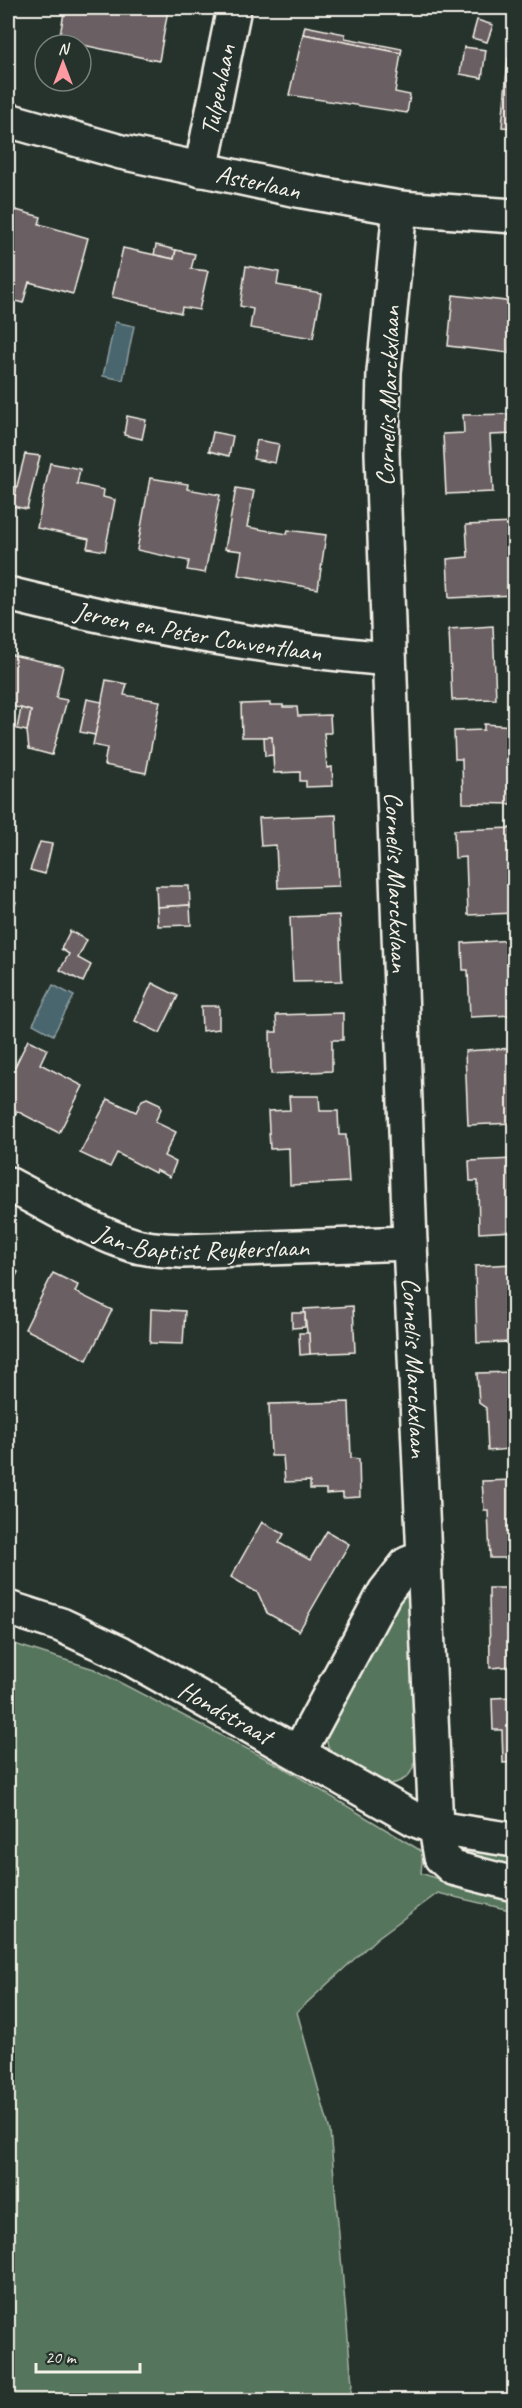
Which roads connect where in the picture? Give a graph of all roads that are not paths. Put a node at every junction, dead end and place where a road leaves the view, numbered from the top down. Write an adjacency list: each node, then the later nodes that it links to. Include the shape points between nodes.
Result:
1 (234, 8): 3 (street, Tulpenlaan)
2 (8, 120): 3 (street, Asterlaan)
3 (201, 170): 4 (street, Asterlaan)
4 (400, 208): 5 (street, Asterlaan); 7 (street, Cornelis Marckxlaan, via 382,413)
5 (514, 216)
6 (8, 594): 7 (street, Jeroen en Peter Conventlaan, via 199,636 313,653)
7 (389, 659): 9 (street, Cornelis Marckxlaan)
8 (8, 1184): 9 (street, Jan-Baptist Reykerslaan, via 112,1237 158,1250)
9 (410, 1243): 10 (street, Cornelis Marckxlaan)
10 (425, 1557): 12 (street, via 407,1564 385,1592); 13 (street, Cornelis Marckxlaan)
11 (8, 1608): 12 (street, Hondstraat, via 61,1625 122,1653)
12 (299, 1752): 13 (street, Hondstraat, via 400,1812)
13 (436, 1828): 14 (street, Hondstraat); 15 (street, via 441,1857 453,1868)
14 (514, 1840)
15 (514, 1884)

